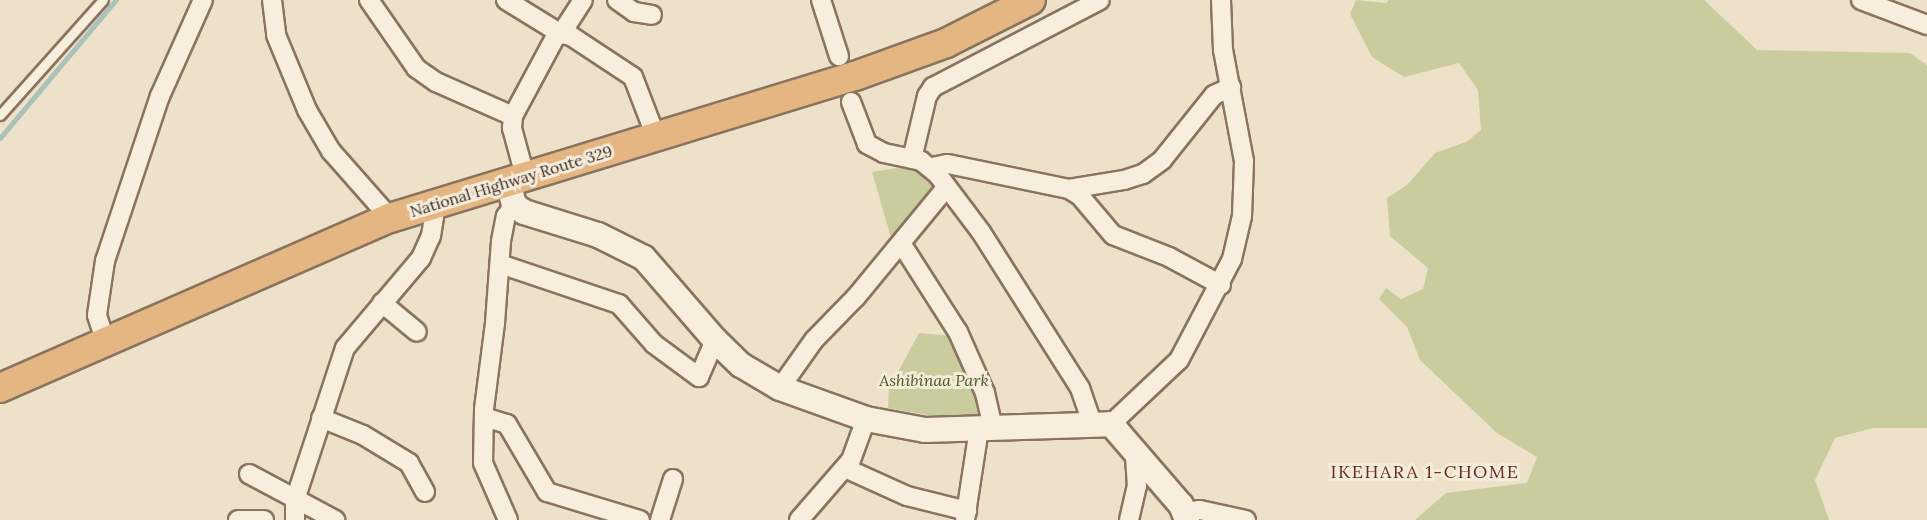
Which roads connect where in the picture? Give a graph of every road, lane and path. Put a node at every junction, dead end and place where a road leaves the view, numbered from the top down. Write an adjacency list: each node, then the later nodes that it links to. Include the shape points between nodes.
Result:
1 (103, 0): 19 (lane)
2 (203, 0): 35 (street, via 160,96 105,261 97,315)
3 (272, 0): 28 (street, via 276,35 307,110 331,151)
4 (369, 0): 20 (street, via 416,68 436,82)
5 (506, 0): 15 (street)
6 (583, 0): 15 (street)
7 (617, 0): 13 (street, via 634,12)
8 (820, 0): 16 (street)
9 (1031, 0): 21 (highway, National Highway Route 329, via 974,31 906,58)
10 (1100, 0): 22 (street, via 933,87 927,96)
11 (1221, 0): 17 (street, via 1223,50)
12 (1861, 0): 14 (street)
13 (652, 15)
14 (1927, 25)
15 (559, 33): 20 (street); 21 (street, via 571,36 633,77)
16 (839, 56)
17 (1232, 87): 26 (street, via 1214,95 1162,160 1143,174); 31 (street, via 1244,161 1242,216)
18 (851, 102): 22 (street, via 867,144)
19 (0, 115)
20 (513, 116): 24 (street)
21 (656, 137): 24 (highway, National Highway Route 329)
22 (912, 159): 23 (street)
23 (932, 167): 25 (street); 26 (street, via 948,164)
24 (516, 188): 27 (highway, National Highway Route 329); 30 (street, via 504,224); 34 (main road, via 539,219 598,235 644,258)
25 (946, 188): 29 (street); 41 (street, via 981,232)
26 (1069, 189): 31 (street, via 1080,196 1113,235 1169,257)
27 (436, 202): 28 (highway, National Highway Route 329); 32 (street, via 431,236 421,258)
28 (390, 218): 35 (highway, National Highway Route 329)
29 (901, 243): 37 (street, via 814,340); 42 (street, via 958,332 985,393)
30 (500, 264): 34 (street, via 619,304 654,344 699,376); 38 (street)
31 (1221, 285): 41 (street, via 1179,360)
32 (382, 303): 33 (street); 39 (street, via 345,348)
33 (417, 332)
34 (715, 340): 37 (main road, via 741,365)
35 (106, 343): 36 (highway, National Highway Route 329)
36 (0, 388)
37 (780, 388): 40 (main road)
38 (484, 417): 55 (street, via 483,464); 56 (street, via 507,424 547,492)
39 (321, 418): 47 (street, via 363,435 409,463); 48 (street)
40 (866, 419): 42 (main road, via 925,430); 44 (street)
41 (1102, 425): 42 (main road); 43 (main road)
42 (986, 429): 49 (street)
43 (1135, 455): 50 (main road); 59 (street, via 1137,486)
44 (845, 468): 49 (street, via 908,496); 58 (street)
45 (249, 474): 48 (street)
46 (673, 479): 57 (street)
47 (425, 492)
48 (295, 500): 53 (street); 54 (street)
49 (966, 515)
50 (1186, 516): 60 (street, via 1200,510)
51 (237, 520): 52 (street)
52 (264, 520)
53 (295, 520)
54 (335, 520)
55 (508, 520)
56 (639, 520)
57 (660, 520)
58 (799, 520)
59 (1129, 520)
60 (1246, 520)

